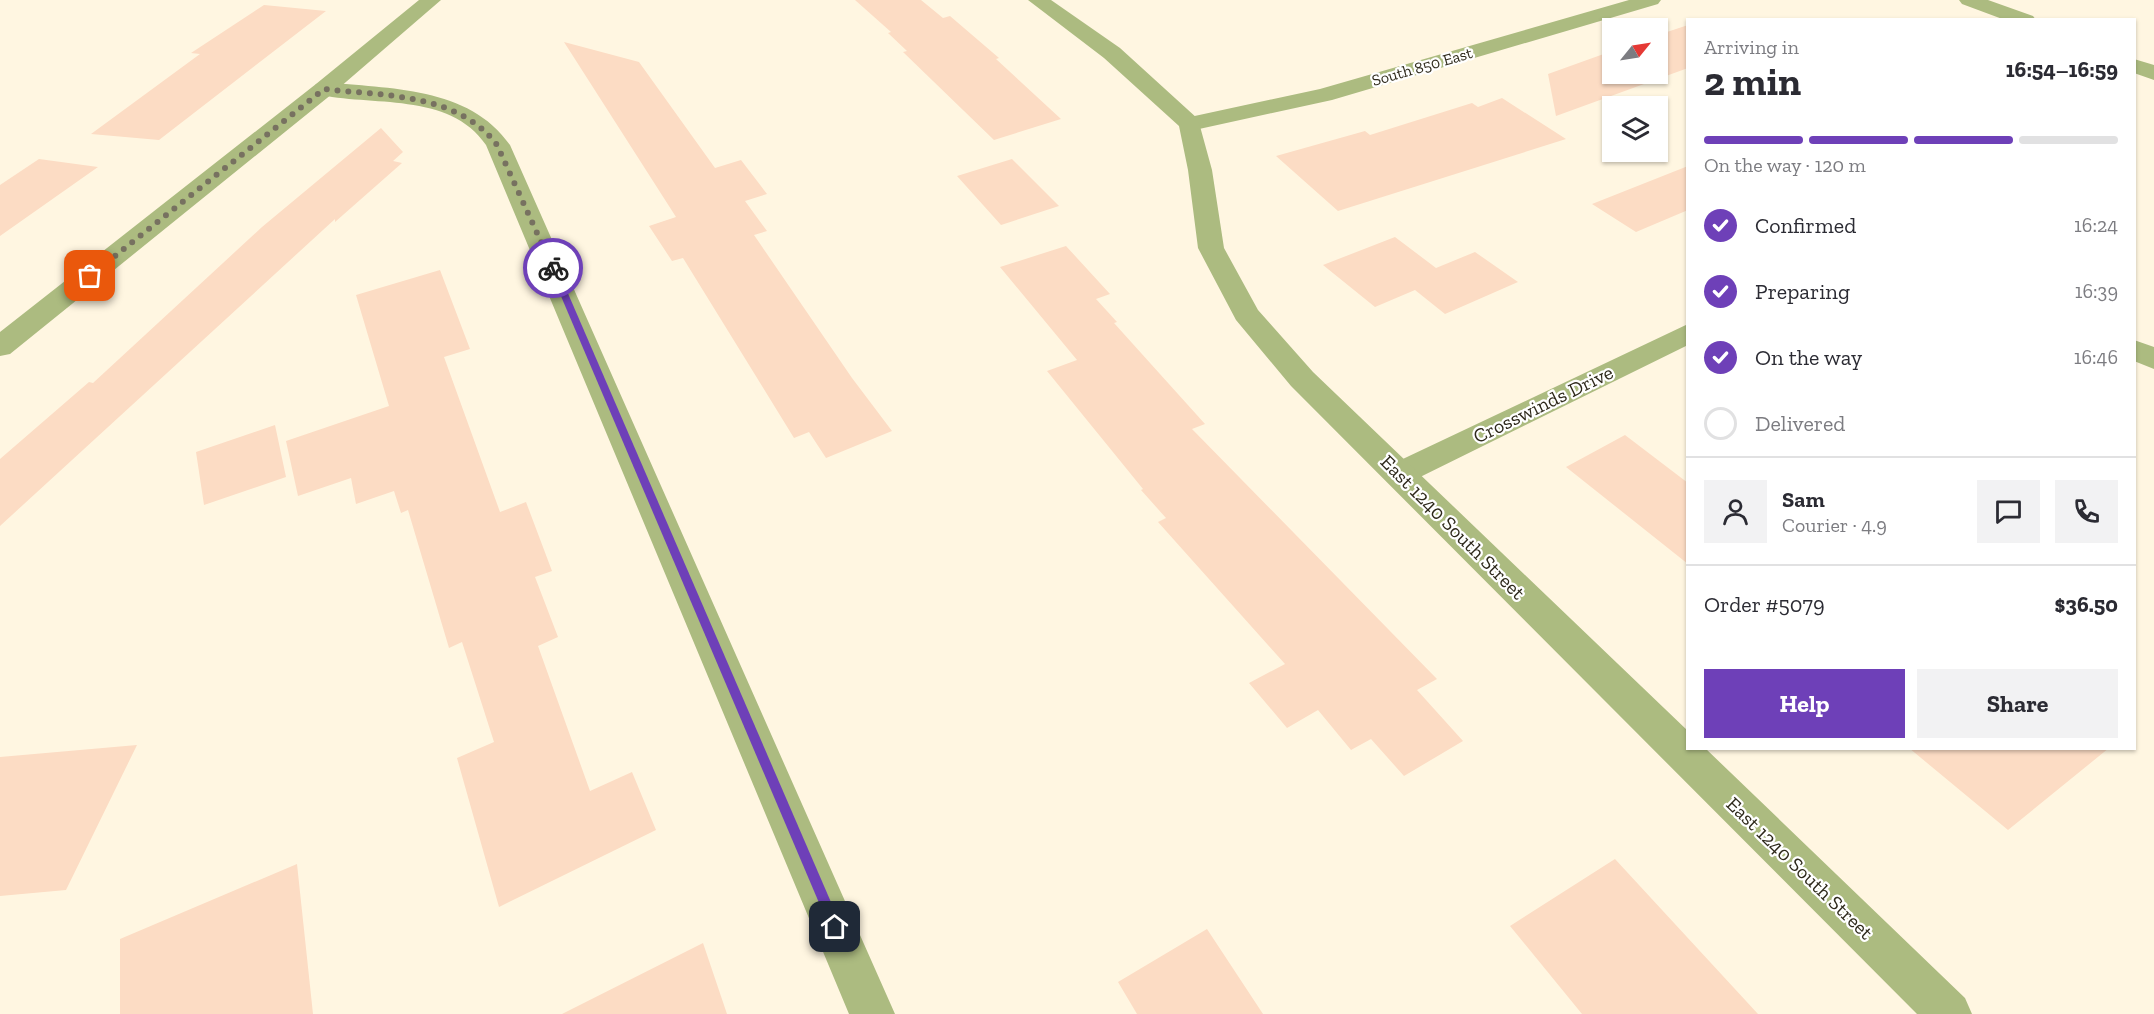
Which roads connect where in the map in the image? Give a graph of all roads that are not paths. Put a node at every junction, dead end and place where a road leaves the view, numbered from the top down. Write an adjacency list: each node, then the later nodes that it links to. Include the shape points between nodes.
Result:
1 (431, 0): 8 (street)
2 (1038, 0): 9 (street, via 1112,52)
3 (1651, 0): 9 (street, South 850 East, via 1324,95)
4 (1969, 0): 5 (street)
5 (2020, 18)
6 (2136, 66): 7 (street)
7 (2154, 73)
8 (324, 89): 11 (street); 15 (street, via 435,104 484,128 497,145)
9 (1190, 124): 14 (street, East 1240 South Street, via 1211,248 1246,314 1302,379)
10 (1686, 334): 14 (street, Crosswinds Drive)
11 (0, 347)
12 (2136, 350): 13 (street)
13 (2154, 359)
14 (1399, 474): 16 (street, East 1240 South Street)
15 (873, 1014)
16 (1949, 1014)

